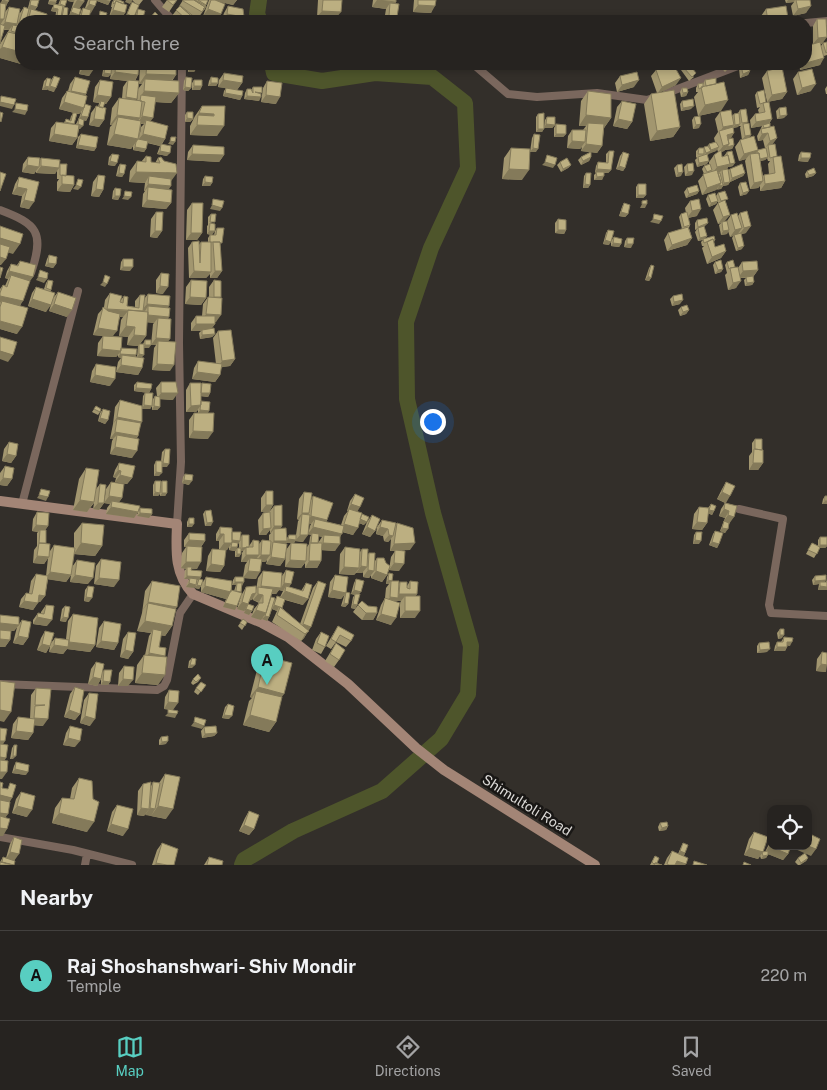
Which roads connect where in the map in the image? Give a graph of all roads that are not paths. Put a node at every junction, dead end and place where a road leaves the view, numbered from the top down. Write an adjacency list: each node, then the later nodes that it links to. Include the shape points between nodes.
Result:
1 (155, 0): 2 (street)
2 (168, 15)
3 (827, 20): 4 (street)
4 (812, 22)
5 (182, 70): 14 (street, via 181,462)
6 (480, 70): 7 (street, via 508,94 537,97 597,93 647,100)
7 (730, 70)
8 (0, 210): 9 (street, via 25,219 34,227 37,236)
9 (28, 282)
10 (78, 291): 12 (street)
11 (0, 501): 12 (street)
12 (22, 504): 14 (street)
13 (739, 509): 16 (street, via 783,519 770,613)
14 (176, 524): 15 (street, via 177,568)
15 (193, 594): 17 (street, via 180,613 167,680 157,690); 22 (street, Shimultoli Road, via 288,637 348,684 444,770)
16 (827, 616)
17 (0, 684)
18 (0, 837): 19 (street)
19 (87, 854): 20 (street); 21 (street)
20 (84, 865)
21 (132, 865)
22 (595, 865)

